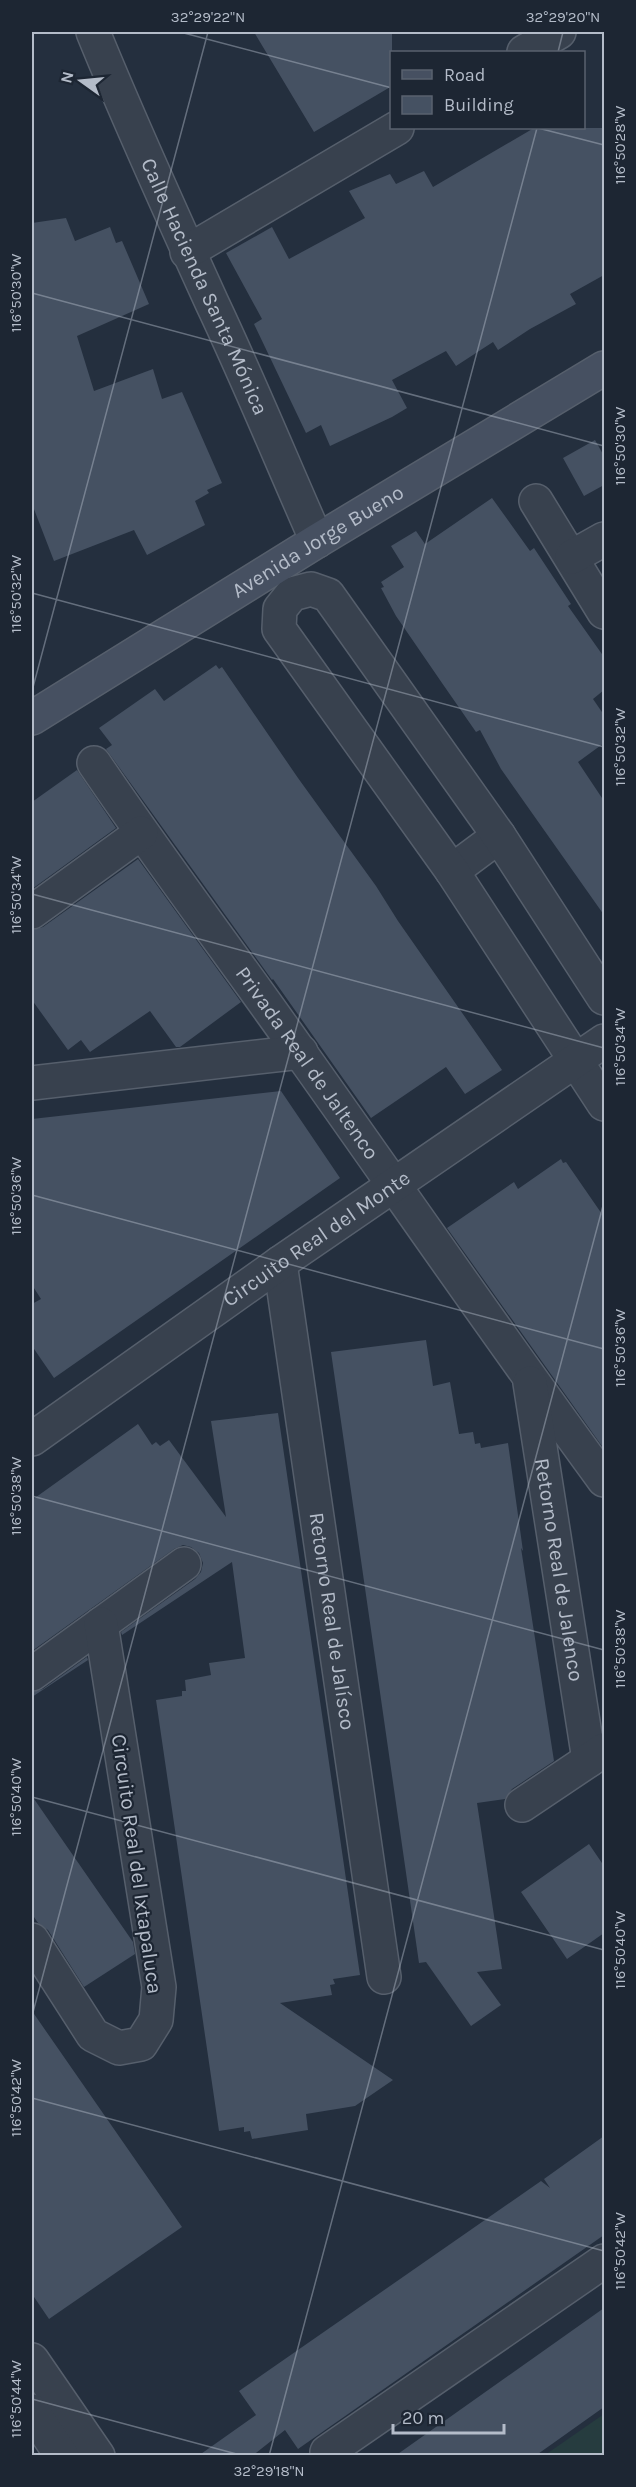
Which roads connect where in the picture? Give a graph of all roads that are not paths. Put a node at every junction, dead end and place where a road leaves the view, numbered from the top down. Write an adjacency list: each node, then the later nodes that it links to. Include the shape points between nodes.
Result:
1 (93, 32): 5 (street, Calle Hacienda Santa Mónica)
2 (559, 32): 3 (street)
3 (526, 51)
4 (395, 129): 5 (street)
5 (187, 252): 9 (street, Calle Hacienda Santa Mónica)
6 (604, 368): 9 (main road, Avenida Jorge Bueno)
7 (536, 501): 10 (street)
8 (604, 539): 10 (street)
9 (317, 541): 12 (main road, Avenida Jorge Bueno)
10 (573, 557): 11 (street)
11 (604, 612)
12 (32, 718)
13 (94, 763): 14 (street, Privada Real de Jaltenco)
14 (141, 833): 17 (street); 20 (street, Privada Real de Jaltenco)
15 (499, 836): 16 (street); 16 (street, via 328,595 311,589 292,594 280,609 279,629); 18 (street)
16 (452, 871): 21 (street)
17 (32, 912)
18 (604, 998)
19 (604, 1041): 21 (street, Circuito Real del Monte)
20 (300, 1052): 22 (street); 24 (street, Privada Real de Jaltenco)
21 (575, 1060): 23 (street); 24 (street, Circuito Real del Monte)
22 (32, 1083)
23 (604, 1104)
24 (394, 1185): 25 (street, Circuito Real del Monte); 26 (street, Privada Real de Jaltenco)
25 (280, 1263): 27 (street, Circuito Real del Monte); 35 (street, Retorno Real de Jalísco)
26 (529, 1379): 28 (street, Privada Real de Jaltenco); 32 (street, Retorno Real de Jalenco)
27 (32, 1439)
28 (604, 1480)
29 (184, 1564): 30 (street)
30 (101, 1624): 31 (street); 34 (street, Circuito Real del Ixtapaluca, via 159,1987 156,2020 141,2044 119,2048 93,2035)
31 (32, 1674)
32 (597, 1755): 33 (street)
33 (522, 1804)
34 (32, 1940)
35 (384, 1977)
36 (604, 2261): 39 (street)
37 (32, 2360): 38 (street)
38 (48, 2430): 40 (street)
39 (327, 2452)
40 (98, 2456)

